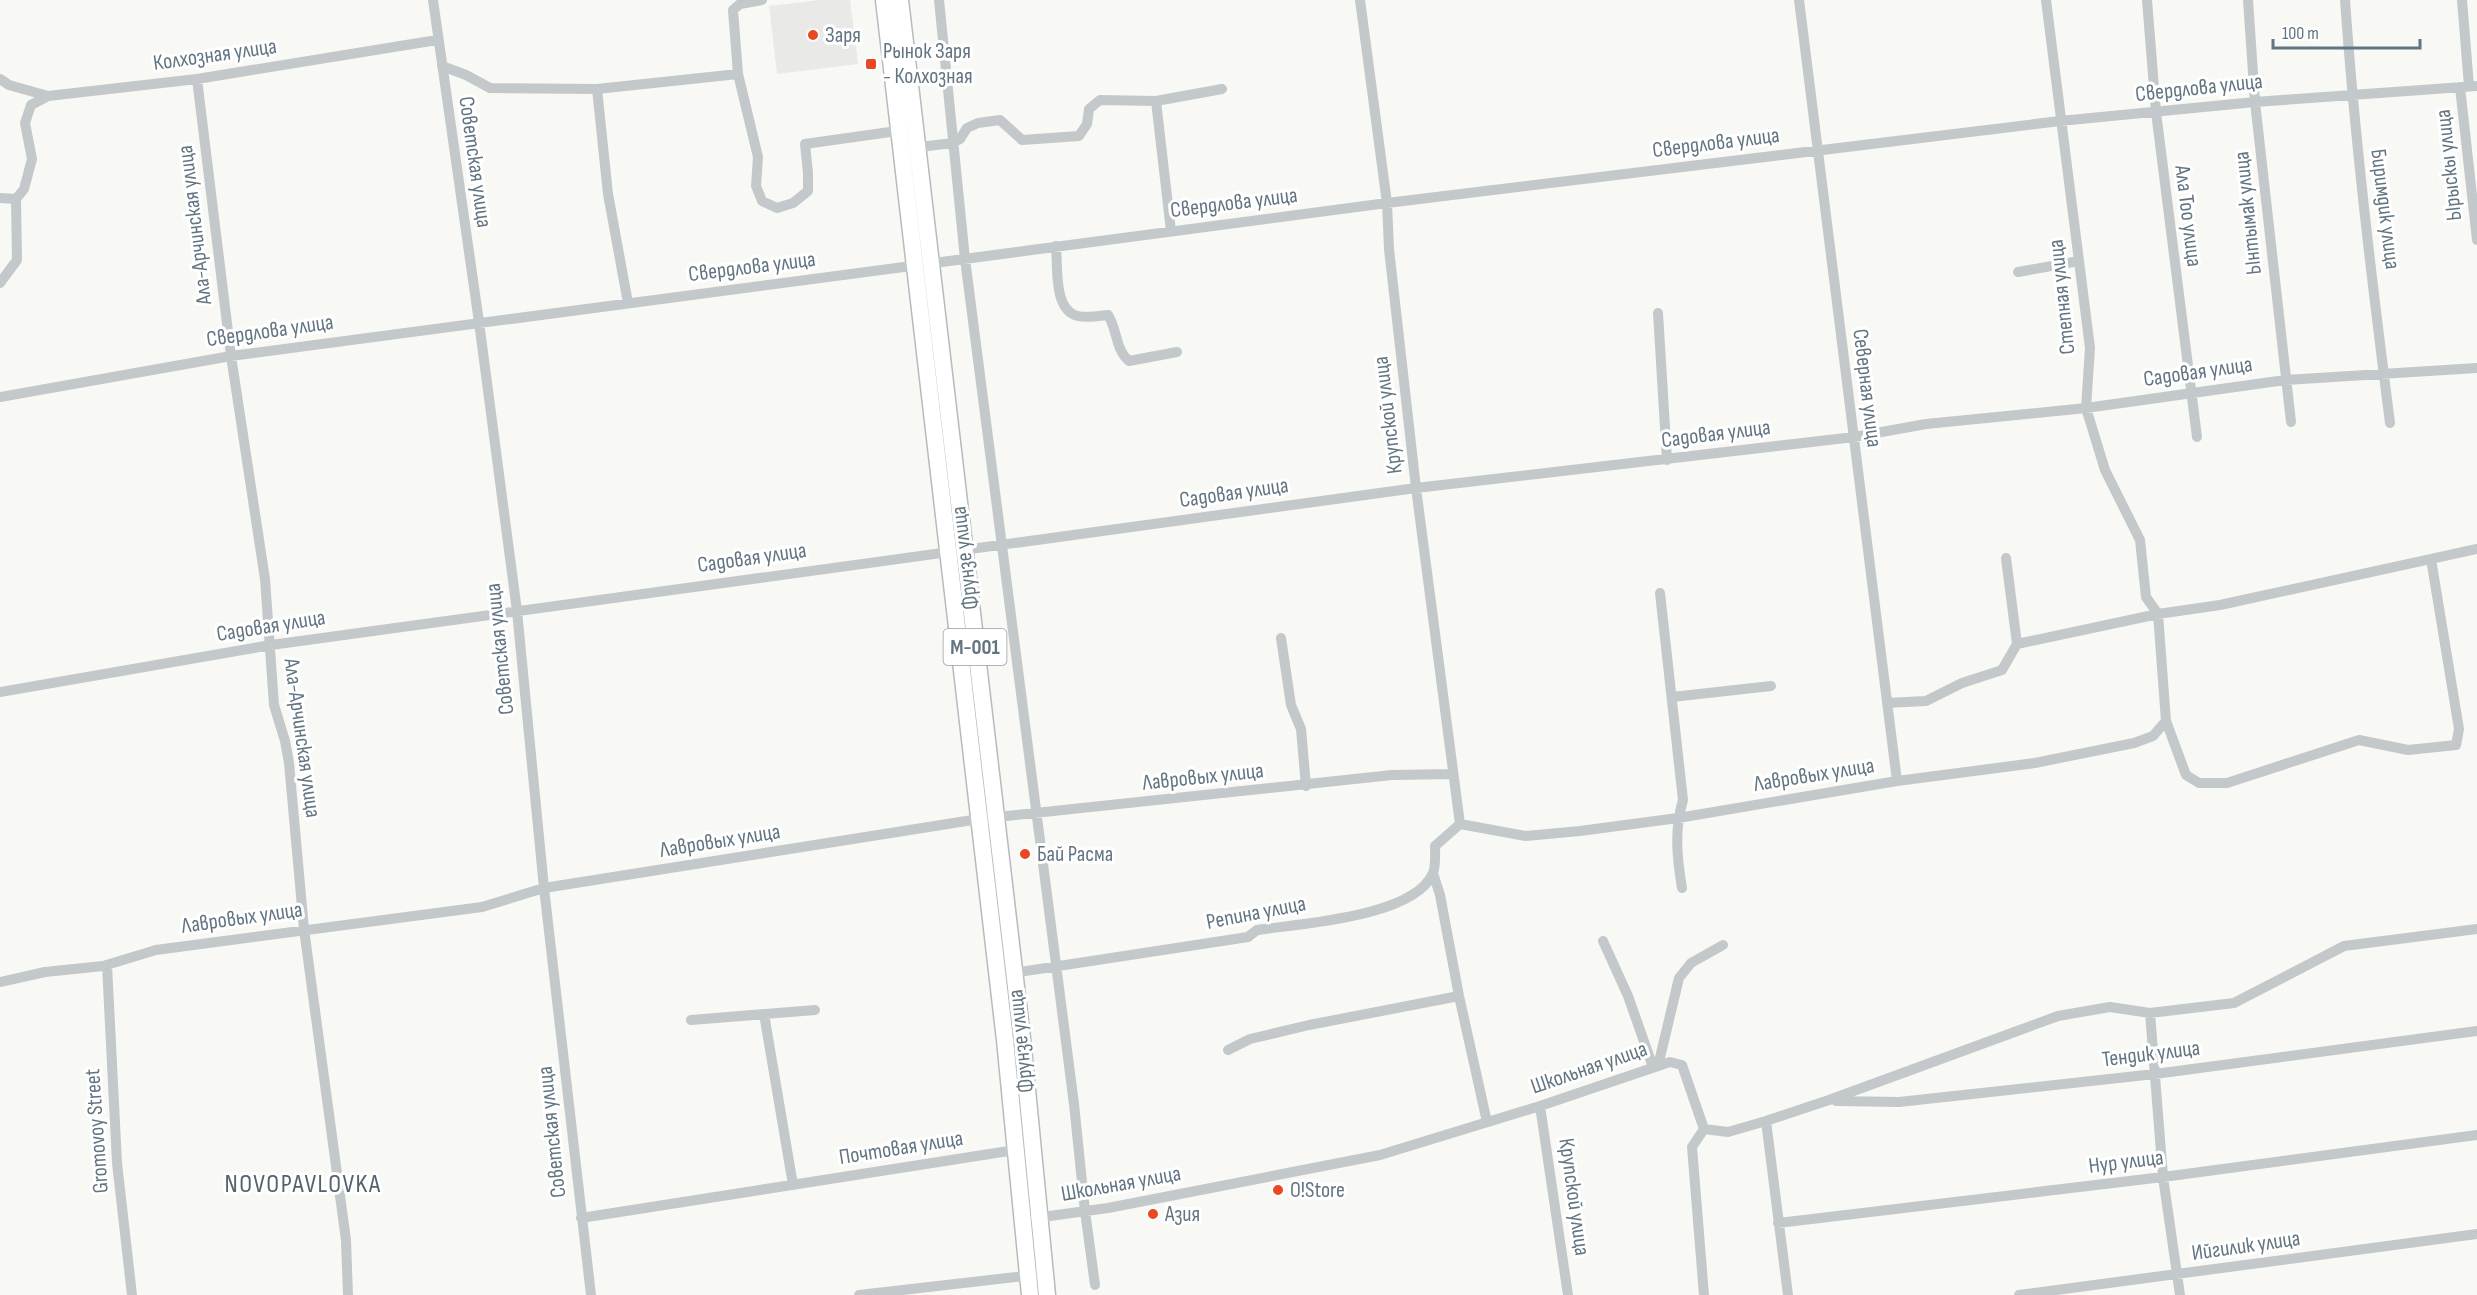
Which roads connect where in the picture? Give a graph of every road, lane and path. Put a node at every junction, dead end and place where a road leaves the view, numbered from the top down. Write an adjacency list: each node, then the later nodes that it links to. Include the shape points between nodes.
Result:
1 (433, 0): 13 (street, Советская улица)
2 (762, 0): 15 (street, via 740,4 733,10)
3 (884, 0): 27 (main road, Фрунзе улица / M-001)
4 (900, 0): 29 (main road, Фрунзе улица / M-001)
5 (939, 0): 28 (street)
6 (1360, 0): 33 (street, Крупской улица)
7 (1799, 0): 30 (street, Северная улица)
8 (2046, 0): 26 (street, Степная улица)
9 (2147, 0): 25 (street, Ала Тоо улица)
10 (2248, 0): 24 (street, Ынтымак улица)
11 (2345, 0): 21 (street, Биримдик улица)
12 (2462, 0): 18 (street, Ырыскы улица)
13 (437, 40): 14 (street, Советская улица); 17 (street, Колхозная улица)
14 (442, 66): 19 (street, via 490,88); 44 (street, Советская улица)
15 (738, 74): 19 (street); 27 (street, via 758,157 756,186 762,201 777,208 808,192 805,144)
16 (0, 79): 22 (street, Колхозная улица)
17 (197, 79): 22 (street, Колхозная улица); 46 (street, Ала-Арчинская улица)
18 (2469, 86): 21 (street, Свердлова улица); 35 (street, Ырыскы улица)
19 (597, 89): 42 (street, via 608,194)
20 (1222, 89): 23 (street)
21 (2352, 95): 24 (street, Свердлова улица); 48 (street, Биримдик улица)
22 (48, 96): 32 (street, via 32,105 25,123 32,159 24,189)
23 (1155, 100): 28 (street, via 1100,100 1089,109 1087,124 1079,136 1022,140 1000,120 967,128); 34 (street)
24 (2255, 102): 25 (street, Свердлова улица); 49 (street, Ынтымак улица)
25 (2156, 112): 26 (street, Свердлова улица); 50 (street, Ала Тоо улица)
26 (2060, 121): 30 (street, Свердлова улица); 38 (street, Степная улица)
27 (897, 131): 29 (main road, Фрунзе улица / M-001)
28 (953, 143): 29 (street); 37 (street)
29 (908, 148): 39 (main road, Фрунзе улица / M-001)
30 (1818, 150): 33 (street, Свердлова улица); 55 (street, Северная улица)
31 (0, 198): 32 (street)
32 (16, 199): 41 (street, via 17,260)
33 (1388, 203): 34 (street, Свердлова улица); 58 (street, Крупской улица, via 1389,249)
34 (1171, 231): 36 (street, Свердлова улица)
35 (2477, 240)
36 (1056, 246): 37 (street, Свердлова улица); 45 (street, via 1061,297 1067,310 1079,316 1108,315 1115,327 1120,354 1129,361)
37 (965, 259): 39 (street, Свердлова улица); 59 (street)
38 (2079, 261): 40 (street); 52 (street, Степная улица, via 2090,348)
39 (922, 266): 42 (street, Свердлова улица); 61 (main road, Фрунзе улица / M-001)
40 (2018, 272)
41 (0, 283)
42 (628, 303): 44 (street, Свердлова улица)
43 (1659, 313): 57 (street)
44 (479, 322): 46 (street, Свердлова улица); 65 (street, Советская улица)
45 (1177, 352)
46 (231, 356): 51 (street, Свердлова улица); 69 (street, Ала-Арчинская улица)
47 (2477, 368): 48 (street, Садовая улица)
48 (2384, 374): 49 (street, Садовая улица); 54 (street, Биримдик улица)
49 (2285, 380): 50 (street, Садовая улица); 53 (street, Ынтымак улица)
50 (2190, 393): 52 (street, Садовая улица); 56 (street, Ала Тоо улица)
51 (0, 397)
52 (2086, 408): 55 (street, Садовая улица, via 1926,424); 66 (street, Степная улица, via 2105,470 2140,540 2146,597)
53 (2291, 422)
54 (2390, 423)
55 (1854, 437): 57 (street, Садовая улица); 73 (street, Северная улица)
56 (2197, 437)
57 (1667, 460): 58 (street, Садовая улица)
58 (1416, 488): 59 (street, Садовая улица); 75 (street, Крупской улица)
59 (1002, 544): 61 (street, Садовая улица); 78 (street)
60 (2477, 549): 63 (street)
61 (956, 550): 65 (street, Садовая улица); 79 (main road, Фрунзе улица / M-001)
62 (2006, 558): 68 (street)
63 (2431, 559): 66 (street, via 2220,605); 74 (street, Степная улица, via 2459,729 2456,744 2408,750 2359,740 2227,783 2199,783 2186,775)
64 (1660, 592): 72 (street)
65 (517, 610): 69 (street, Садовая улица); 83 (street, Советская улица)
66 (2158, 614): 68 (street); 74 (street, Степная улица)
67 (1281, 638): 77 (street, via 1290,705 1301,729)
68 (2017, 644): 73 (street, via 2002,670 1962,683 1926,701)
69 (271, 645): 71 (street, Садовая улица); 85 (street, Ала-Арчинская улица, via 274,705 289,763)
70 (1771, 686): 72 (street)
71 (0, 692)
72 (1672, 697): 80 (street, via 1683,800)
73 (1887, 703): 76 (street, Северная улица)
74 (2166, 721): 76 (street, Лавровых улица, via 2153,736 2134,743 2035,763)
75 (1453, 774): 77 (street, Лавровых улица, via 1392,775); 81 (street, Крупской улица)
76 (1897, 781): 80 (street, Лавровых улица)
77 (1306, 786): 78 (street, Лавровых улица)
78 (1035, 814): 79 (street, Лавровых улица); 90 (street)
79 (987, 818): 83 (street, Лавровых улица); 91 (main road, Фрунзе улица / M-001); 108 (main road, Фрунзе улица / M-001)
80 (1678, 818): 81 (street, Лавровых улица, via 1526,836); 84 (street)
81 (1460, 824): 82 (street, via 1435,846)
82 (1433, 873): 90 (street, Репина улица, via 1407,900 1368,913 1257,930 1248,937); 93 (street)
83 (544, 888): 85 (street, Лавровых улица, via 482,907); 113 (street, Советская улица)
84 (1682, 888)
85 (304, 929): 89 (street, Лавровых улица, via 156,950); 121 (street, Ала-Арчинская улица, via 346,1240)
86 (2477, 929): 95 (street, via 2344,946 2234,1003)
87 (1603, 940): 100 (street)
88 (1723, 945): 100 (street, via 1691,963 1679,978)
89 (107, 965): 92 (street, Лавровых улица); 120 (street, Gromovoy Street, via 117,1163)
90 (1056, 966): 91 (street, Репина улица); 111 (street)
91 (1013, 973): 112 (main road, Фрунзе улица / M-001)
92 (0, 982)
93 (1459, 996): 99 (street, via 1300,1027 1250,1039); 105 (street)
94 (815, 1010): 96 (street)
95 (2150, 1013): 101 (street); 102 (street, via 2110,1006 2058,1016)
96 (764, 1014): 97 (street); 110 (street)
97 (691, 1020)
98 (2477, 1031): 101 (street, Тендик улица)
99 (1228, 1050)
100 (1655, 1067): 103 (street, Школьная улица); 106 (street, Школьная улица, via 1671,1062 1682,1065)
101 (2155, 1074): 102 (street, Тендик улица, via 1899,1102); 109 (street)
102 (1829, 1100): 104 (street)
103 (1540, 1106): 105 (street, Школьная улица); 126 (street, Крупской улица)
104 (1766, 1121): 106 (street, via 1728,1132); 115 (street)
105 (1487, 1122): 111 (street, Школьная улица, via 1380,1155)
106 (1704, 1129): 127 (street, via 1692,1147)
107 (2477, 1135): 109 (street, Нур улица)
108 (1015, 1150): 110 (street, Почтовая улица); 114 (main road, Фрунзе улица / M-001)
109 (2163, 1177): 115 (street, Нур улица); 118 (street)
110 (793, 1185): 113 (street, Почтовая улица)
111 (1084, 1211): 112 (street, Школьная улица); 119 (street)
112 (1040, 1217): 114 (street, Школьная улица); 117 (main road, Фрунзе улица / M-001)
113 (581, 1218): 122 (street, Советская улица)
114 (1022, 1220): 117 (main road, Фрунзе улица / M-001)
115 (1778, 1223): 128 (street)
116 (2477, 1234): 118 (street, Ийгилик улица)
117 (1037, 1275): 123 (street); 124 (main road, Фрунзе улица / M-001); 125 (main road, Фрунзе улица / M-001)
118 (2178, 1275): 129 (street, Ийгилик улица); 130 (street)
119 (1095, 1285)
120 (132, 1295)
121 (348, 1295)
122 (591, 1295)
123 (859, 1295)
124 (1030, 1295)
125 (1047, 1295)
126 (1568, 1295)
127 (1704, 1295)
128 (1788, 1295)
129 (2019, 1295)
130 (2180, 1295)

